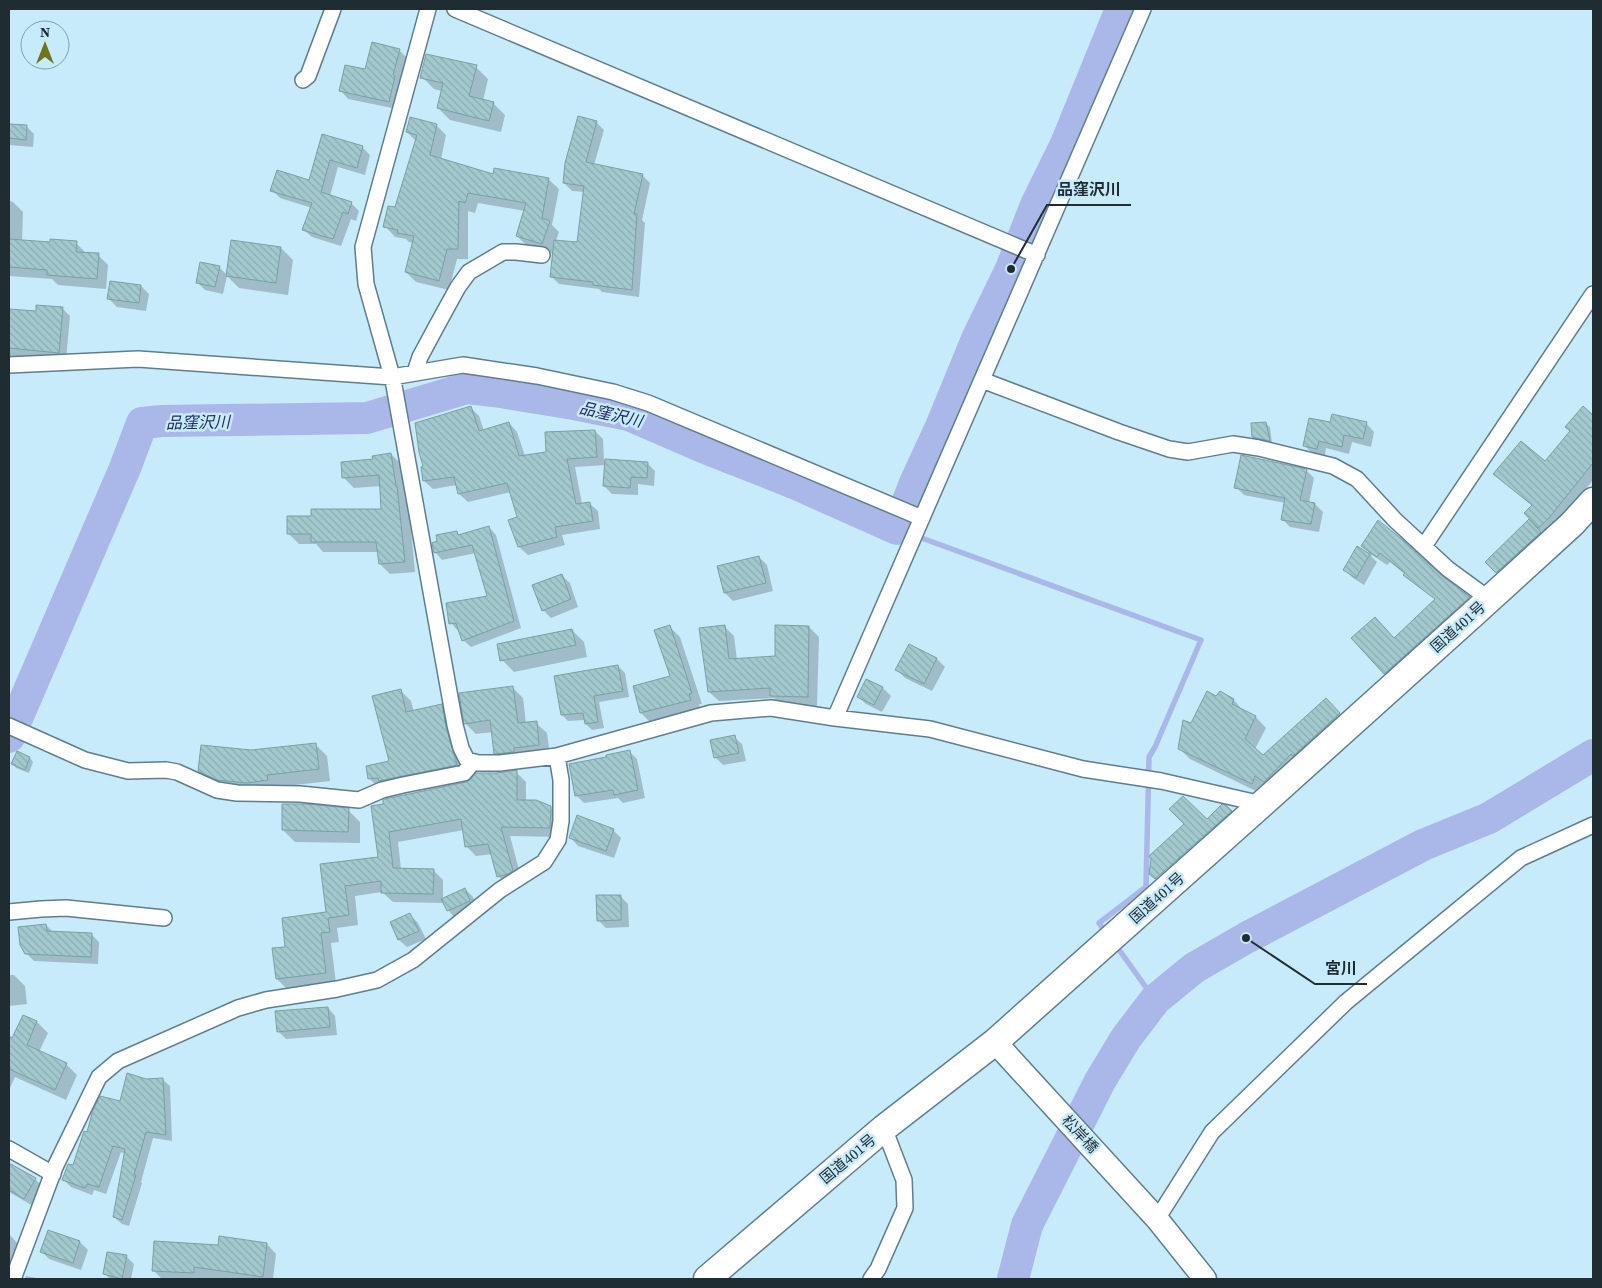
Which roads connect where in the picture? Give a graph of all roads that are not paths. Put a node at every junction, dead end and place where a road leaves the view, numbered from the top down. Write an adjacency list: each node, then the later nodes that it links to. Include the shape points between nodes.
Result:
1 (333, 9): 5 (street, via 308,76)
2 (428, 9): 11 (street, via 363,247 366,284)
3 (455, 9): 7 (street)
4 (1143, 9): 7 (street)
5 (303, 80)
6 (542, 254): 10 (street, via 503,252 469,272 435,329)
7 (1037, 254): 12 (street)
8 (1593, 294): 15 (street)
9 (9, 364): 11 (street, via 138,360)
10 (415, 372): 11 (street); 14 (street, via 463,365 537,376 648,402)
11 (392, 377): 20 (street, via 455,725 461,748 467,760)
12 (982, 380): 14 (street); 15 (street, via 1168,449 1188,452 1232,444 1333,466 1356,479)
13 (1593, 501): 16 (highway, 国道401号)
14 (922, 518): 17 (street)
15 (1424, 546): 16 (street, via 1448,569)
16 (1490, 599): 21 (highway, 国道401号)
17 (835, 718): 19 (street, via 771,708 711,713); 21 (street, via 930,729 1082,769 1161,781)
18 (9, 726): 20 (street, via 85,760 128,771 176,772 217,790 237,792 359,800 403,784 464,773)
19 (557, 756): 20 (street, via 500,763); 28 (street, via 562,780 562,821 558,840 544,862 500,890 413,960 377,980 238,1008 118,1061 99,1077)
20 (473, 762)
21 (1262, 804): 25 (highway, 国道401号)
22 (1593, 826): 29 (street, via 1521,858 1346,1002 1212,1132)
23 (9, 912): 24 (street, via 66,908)
24 (164, 918)
25 (1002, 1050): 26 (highway, 国道401号); 29 (main road, 松岸橋)
26 (884, 1128): 31 (highway, 国道401号); 32 (street, via 904,1180 905,1208)
27 (9, 1149): 28 (street)
28 (53, 1174): 30 (street)
29 (1153, 1215): 33 (main road, 松岸橋)
30 (12, 1279)
31 (707, 1279)
32 (871, 1279)
33 (1205, 1279)

